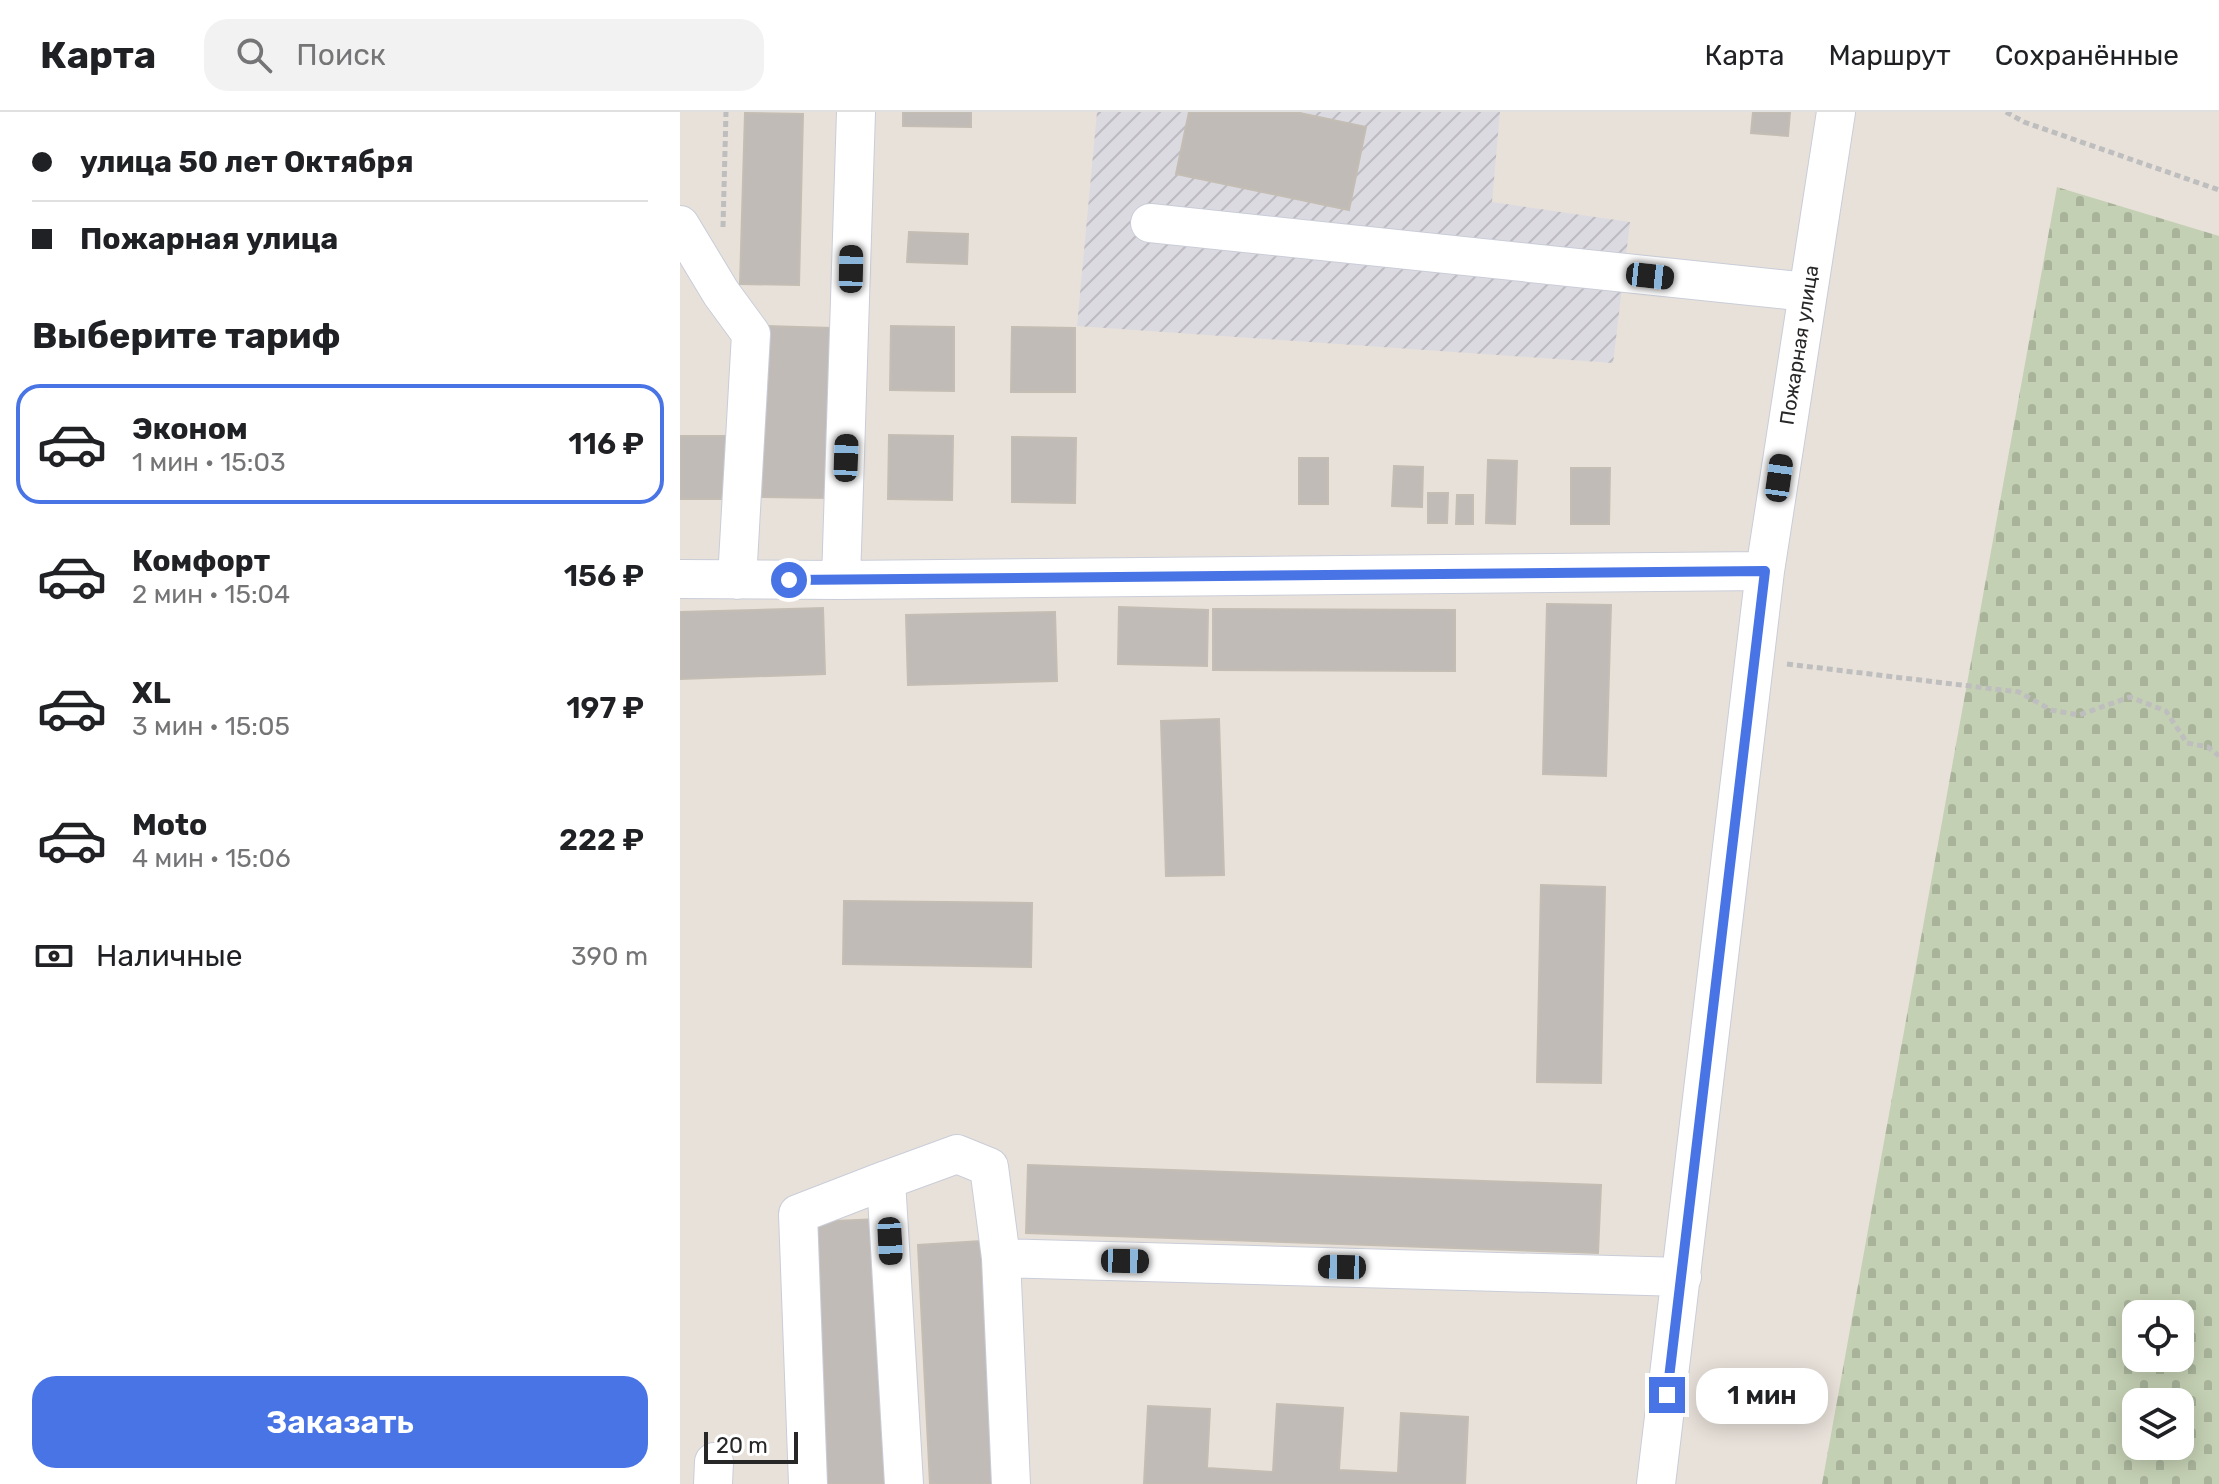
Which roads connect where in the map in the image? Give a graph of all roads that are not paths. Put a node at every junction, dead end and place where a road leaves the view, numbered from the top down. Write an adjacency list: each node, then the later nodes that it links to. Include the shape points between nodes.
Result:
1 (856, 112): 9 (street)
2 (1836, 112): 5 (street, Пожарная улица)
3 (1150, 223): 5 (street)
4 (680, 225): 8 (street, via 751,334)
5 (1807, 292): 6 (street, Пожарная улица)
6 (1765, 571): 9 (street); 12 (street, Пожарная улица)
7 (680, 579): 8 (street)
8 (737, 580): 9 (street)
9 (841, 580)
10 (886, 1180): 11 (street, via 957,1154 989,1167); 13 (street, via 798,1214); 14 (street)
11 (1001, 1258): 12 (street); 15 (street)
12 (1682, 1277): 16 (street, Пожарная улица)
13 (808, 1484)
14 (904, 1484)
15 (1011, 1484)
16 (1656, 1484)

